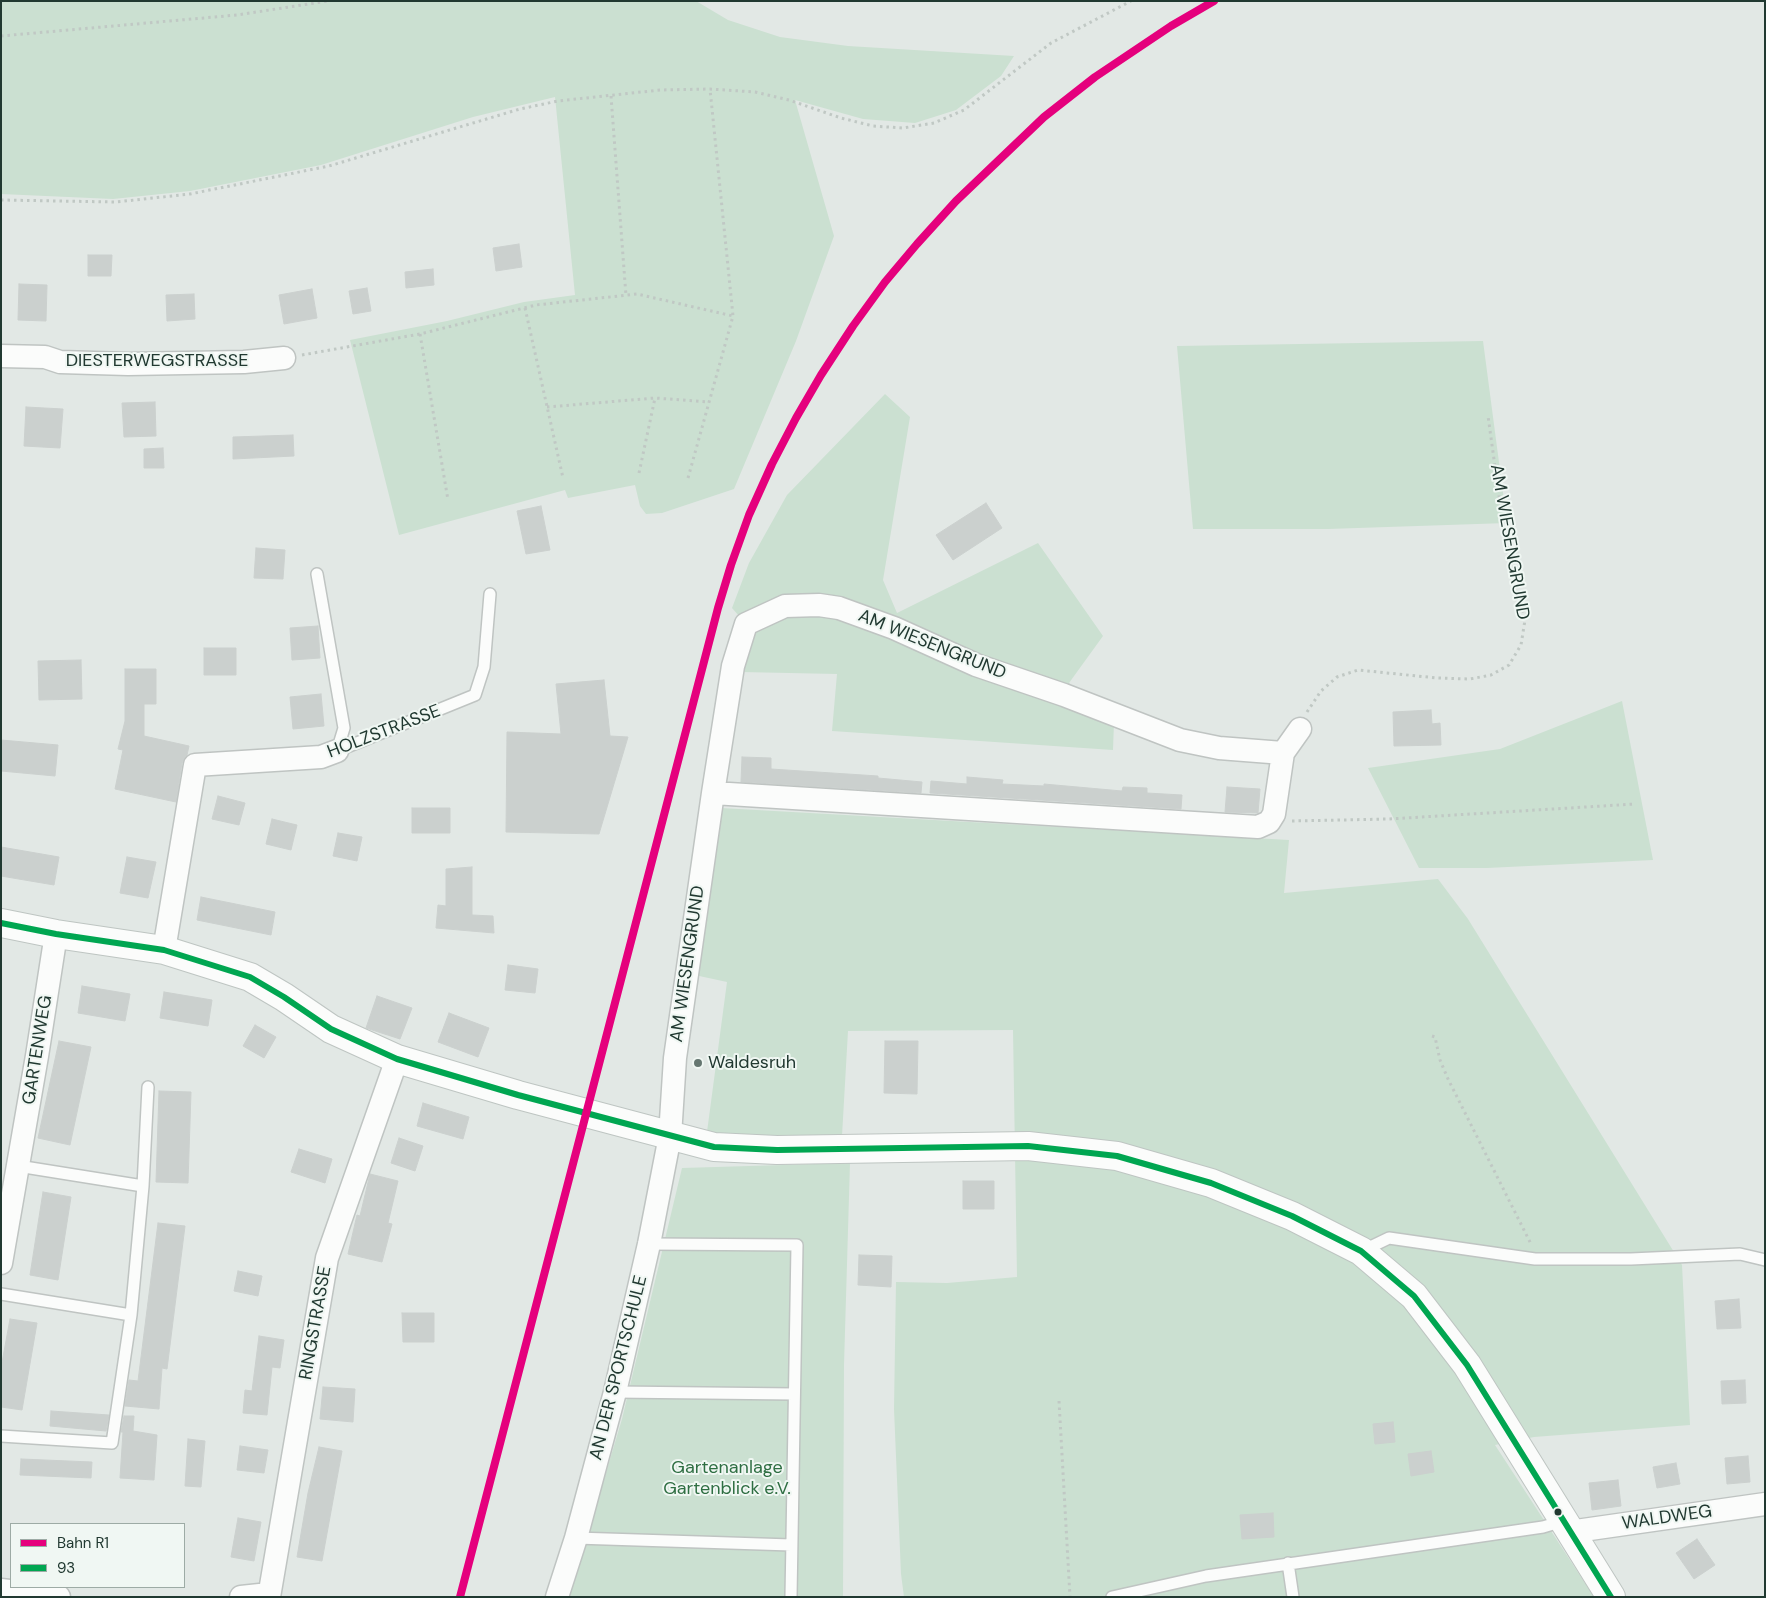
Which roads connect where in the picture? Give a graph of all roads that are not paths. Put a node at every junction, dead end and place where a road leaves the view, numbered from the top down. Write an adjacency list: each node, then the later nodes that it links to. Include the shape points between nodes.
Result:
1 (1, 356): 2 (street, DIESTERWEGSTRASSE, via 128,364)
2 (284, 358)
3 (317, 574): 6 (lane, via 344,728)
4 (490, 594): 6 (lane, HOLZSTRASSE, via 484,667 476,695)
5 (1300, 729): 7 (street)
6 (337, 750): 11 (street, HOLZSTRASSE, via 321,757 195,765)
7 (1283, 753): 8 (street, via 1274,814 1269,822 1258,827); 8 (street, AM WIESENGRUND, via 1219,748 1180,740 976,665 894,628 839,608 784,606 746,624 733,666)
8 (712, 793): 14 (street, AM WIESENGRUND, via 675,1058)
9 (1, 923): 10 (street)
10 (56, 934): 11 (street); 15 (street, GARTENWEG)
11 (164, 950): 12 (street, via 250,977 331,1030)
12 (397, 1059): 14 (street, via 518,1096); 32 (street, RINGSTRASSE, via 327,1258)
13 (148, 1087): 16 (lane)
14 (661, 1134): 17 (street, AN DER SPORTSCHULE); 18 (street, via 714,1147 1028,1146 1117,1156 1211,1183 1292,1216)
15 (18, 1166): 16 (lane); 20 (street, GARTENWEG)
16 (142, 1186): 22 (lane)
17 (649, 1244): 23 (street, AN DER SPORTSCHULE); 24 (lane, via 798,1245)
18 (1361, 1251): 19 (lane, via 1389,1238 1535,1259 1740,1254); 27 (street, via 1414,1296 1468,1366)
19 (1765, 1260)
20 (1, 1263)
21 (1, 1294): 22 (lane)
22 (131, 1315): 25 (lane, via 112,1442)
23 (615, 1392): 24 (lane); 28 (street, AN DER SPORTSCHULE)
24 (794, 1394): 29 (lane)
25 (1, 1436)
26 (1765, 1504): 27 (street, WALDWEG)
27 (1566, 1526): 30 (lane); 39 (street)
28 (576, 1538): 29 (lane); 35 (street, AN DER SPORTSCHULE)
29 (791, 1545): 36 (lane)
30 (1288, 1563): 37 (lane, via 1206,1576); 38 (lane)
31 (1, 1590): 33 (street)
32 (269, 1595): 34 (street)
33 (59, 1597)
34 (241, 1597)
35 (557, 1597)
36 (791, 1597)
37 (1112, 1597)
38 (1293, 1597)
39 (1611, 1597)

